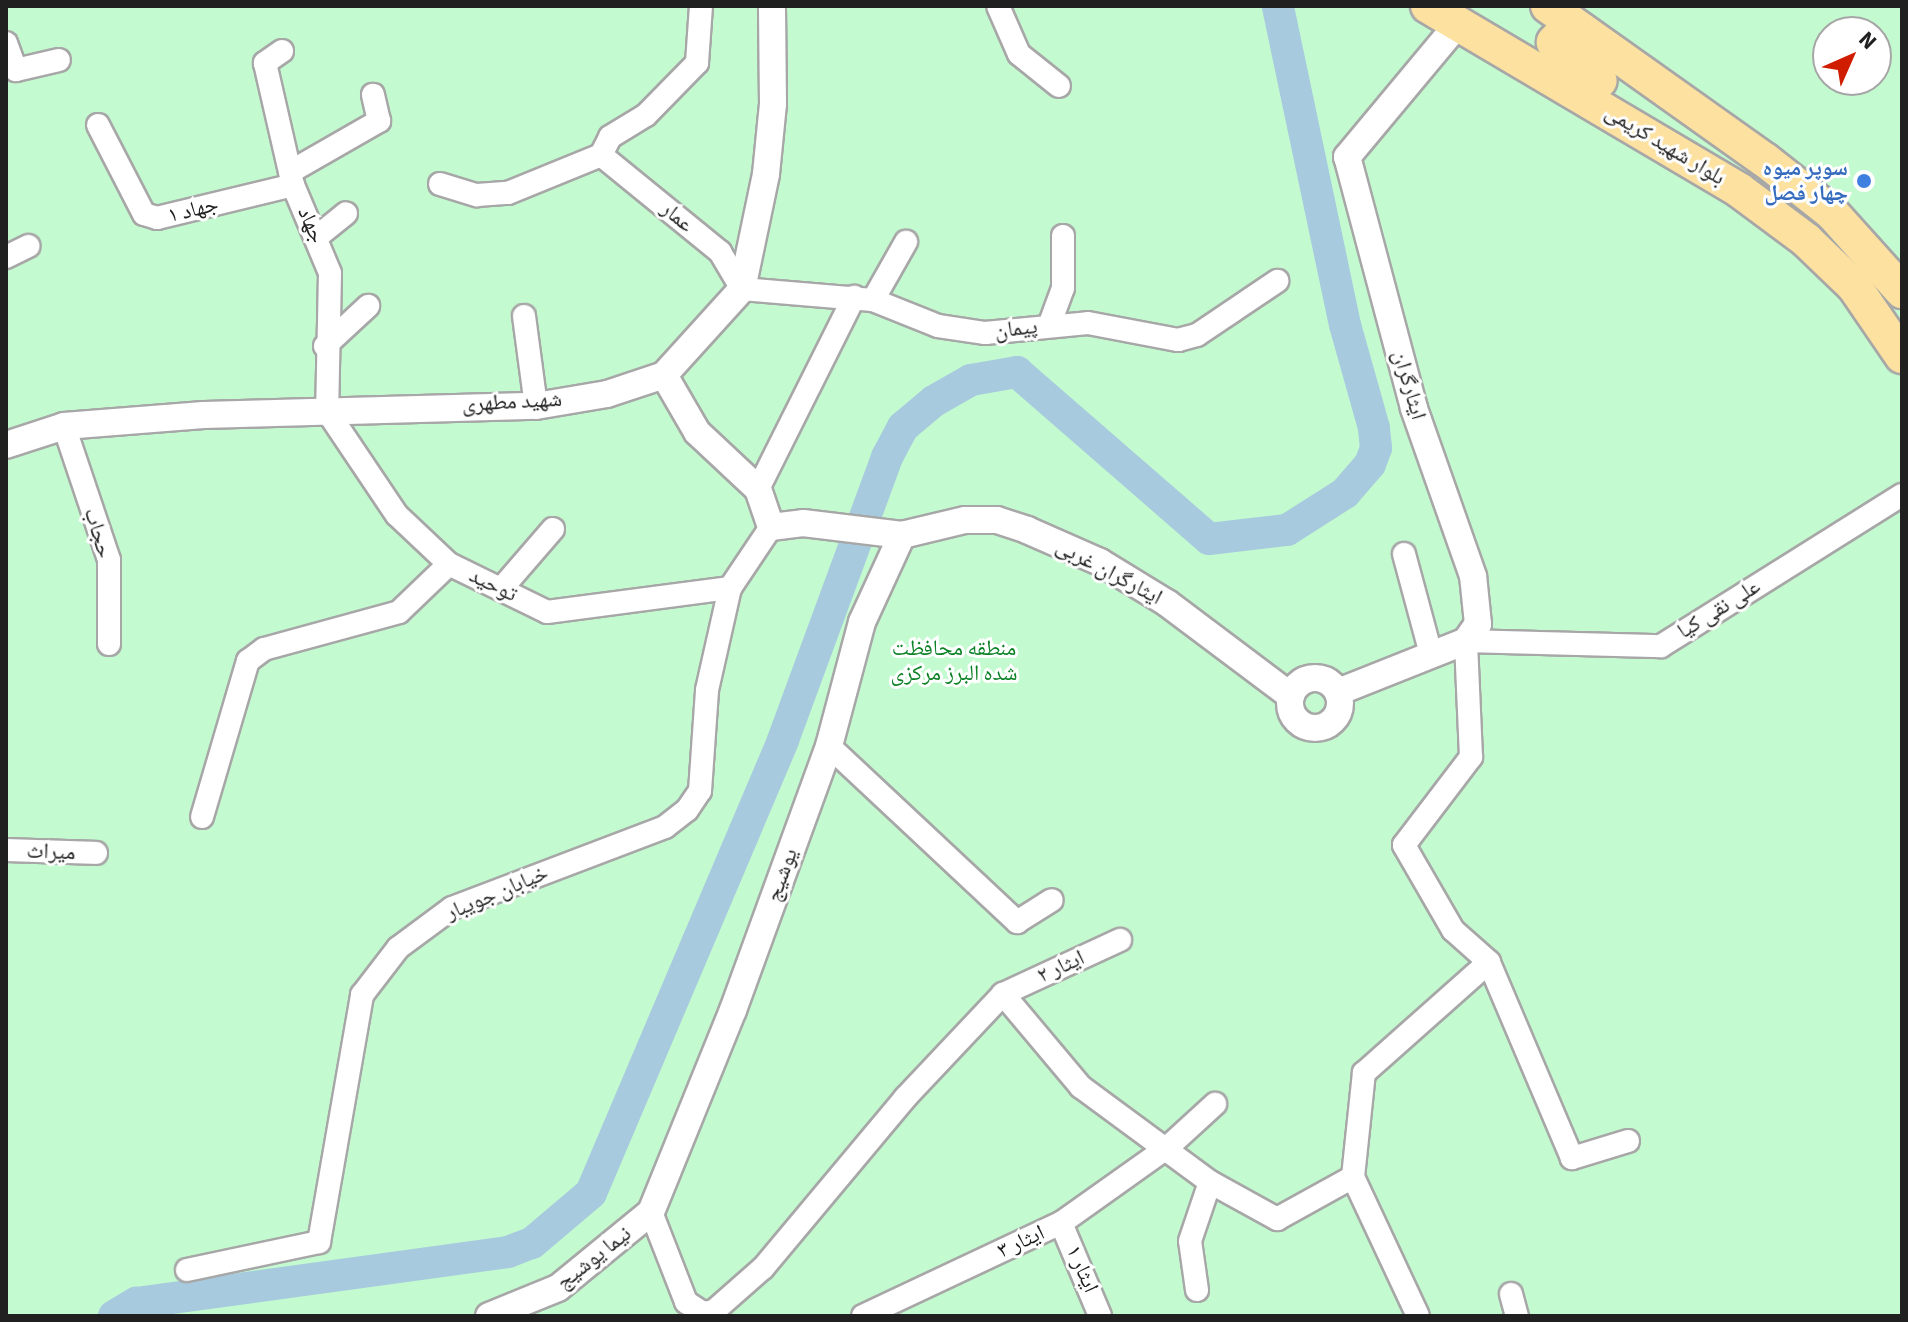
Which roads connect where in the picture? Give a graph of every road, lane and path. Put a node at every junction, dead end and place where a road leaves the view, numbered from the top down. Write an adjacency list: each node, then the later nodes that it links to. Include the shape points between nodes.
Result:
1 (701, 6): 14 (street, via 697,63 646,115 610,137)
2 (772, 6): 25 (street, via 773,104 766,174)
3 (998, 6): 11 (street, via 1019,54)
4 (1428, 6): 6 (main road, بلوار شهید کریمی)
5 (1556, 8): 8 (main road, بلوار شهید کریمی)
6 (1458, 24): 15 (main road, بلوار شهید کریمی); 47 (street, ایثارگران, via 1347,157 1414,408 1473,576 1478,624)
7 (6, 43): 10 (street, via 16,70)
8 (1599, 43): 15 (main road, via 1568,27 1554,42 1562,56 1663,123); 26 (main road, بلوار شهید کریمی, via 1832,213)
9 (282, 51): 16 (street, جهاد, via 265,63)
10 (59, 60)
11 (1059, 86)
12 (373, 95): 16 (street, جهاد ۱, via 379,121)
13 (98, 125): 16 (street, جهاد ۱, via 144,214 157,218)
14 (601, 155): 17 (street, via 508,193 477,195); 25 (street, عمار, via 720,252)
15 (1687, 156): 32 (main road, بلوار شهید کریمی, via 1806,240 1854,286)
16 (292, 178): 19 (street, جهاد)
17 (440, 184)
18 (346, 213): 19 (street)
19 (318, 236): 31 (street, جهاد, via 330,273)
20 (1063, 236): 30 (street, via 1063,288)
21 (906, 242): 27 (street)
22 (29, 246): 23 (street)
23 (6, 257)
24 (1277, 281): 30 (street, پیمان, via 1197,335 1178,340 1088,323)
25 (742, 289): 27 (street, پیمان); 33 (street, شهید مطهری)
26 (1902, 291)
27 (864, 299): 30 (street, پیمان, via 938,326 985,333); 38 (street)
28 (368, 306): 31 (street)
29 (524, 316): 34 (street)
30 (1049, 326)
31 (325, 346): 35 (street, جهاد)
32 (1902, 356)
33 (664, 375): 34 (street, شهید مطهری, via 607,394); 38 (street, via 697,432)
34 (536, 406): 35 (street, شهید مطهری)
35 (327, 411): 36 (street, شهید مطهری); 44 (street, توحید, via 397,515)
36 (64, 426): 37 (street, شهید مطهری); 48 (street, حجاب, via 109,560)
37 (6, 445)
38 (758, 489): 40 (street)
39 (1902, 495): 47 (street, علی نقی کیا, via 1661,646)
40 (771, 527): 42 (street, via 803,523); 46 (street, خیابان جویبار)
41 (553, 529): 45 (street)
42 (896, 535): 51 (street, ایثارگران غربی, via 965,520 997,520 1027,530 1100,562 1167,603); 52 (street, یوشیج, via 862,622)
43 (1404, 554): 49 (street)
44 (449, 564): 45 (street, توحید); 53 (street, via 399,612 264,649 248,661)
45 (502, 588): 46 (street, توحید, via 547,612)
46 (730, 588): 67 (street, خیابان جویبار, via 707,690 700,791 687,810 665,827 452,908 398,948 362,995 319,1242)
47 (1466, 641): 49 (street); 58 (street, via 1471,757 1404,845 1453,930)
48 (109, 644)
49 (1431, 654): 50 (street)
50 (1338, 692): 51 (street, via 1326,680 1309,679); 51 (street, via 1336,716 1317,728 1299,721)
51 (1291, 696)
52 (829, 746): 56 (street, via 1017,922); 65 (street, یوشیج, via 733,1010)
53 (202, 817)
54 (6, 850): 55 (street, میراث)
55 (96, 853)
56 (1052, 900)
57 (1120, 940): 59 (street, ایثار ۲)
58 (1489, 962): 61 (street, via 1572,1158); 63 (street, via 1364,1073)
59 (1003, 994): 62 (street, via 1081,1087); 65 (street, via 905,1098 763,1268 714,1311 703,1313 686,1302)
60 (1215, 1104): 62 (street, ایثار ۳)
61 (1628, 1141)
62 (1168, 1147): 64 (street); 66 (street, ایثار ۳)
63 (1353, 1177): 64 (street, via 1277,1219); 72 (street)
64 (1210, 1182): 68 (street, via 1190,1241)
65 (651, 1212): 69 (street, نیما یوشیج, via 558,1288)
66 (1061, 1223): 70 (street, ایثار ۳); 71 (street, ایثار ۱)
67 (187, 1270)
68 (1197, 1290)
69 (489, 1316)
70 (863, 1316)
71 (1100, 1316)
72 (1418, 1316)

